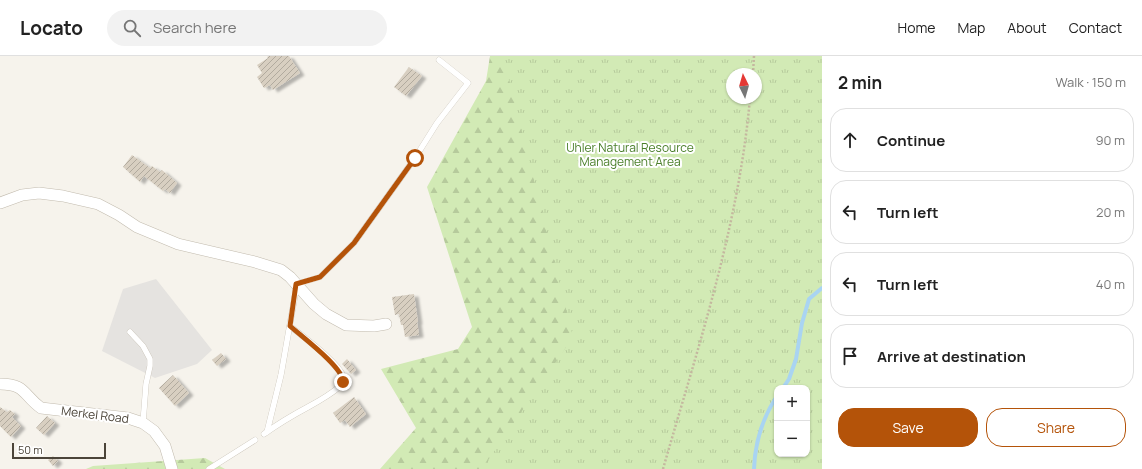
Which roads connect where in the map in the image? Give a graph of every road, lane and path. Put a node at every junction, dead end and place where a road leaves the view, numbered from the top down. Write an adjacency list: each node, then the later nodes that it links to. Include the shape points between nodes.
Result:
1 (754, 56): 3 (path)
2 (439, 60): 6 (lane, via 468,83 437,123 354,243 320,277)
3 (753, 68)
4 (750, 104): 15 (path, via 747,137 731,223)
5 (0, 202): 6 (street, via 39,193 98,204 152,234 178,244 274,267)
6 (296, 284): 7 (street, via 326,314 346,325); 8 (lane)
7 (386, 324)
8 (290, 326): 8 (lane, via 281,375 266,433 324,398 341,386 344,378 332,363)
9 (130, 332): 11 (lane, via 150,358)
10 (0, 384): 11 (street, Merkel Road, via 12,384 21,388 41,408)
11 (143, 422): 13 (street, Merkel Road, via 154,431 164,446)
12 (255, 440): 14 (lane)
13 (172, 469)
14 (209, 469)
15 (663, 469)

